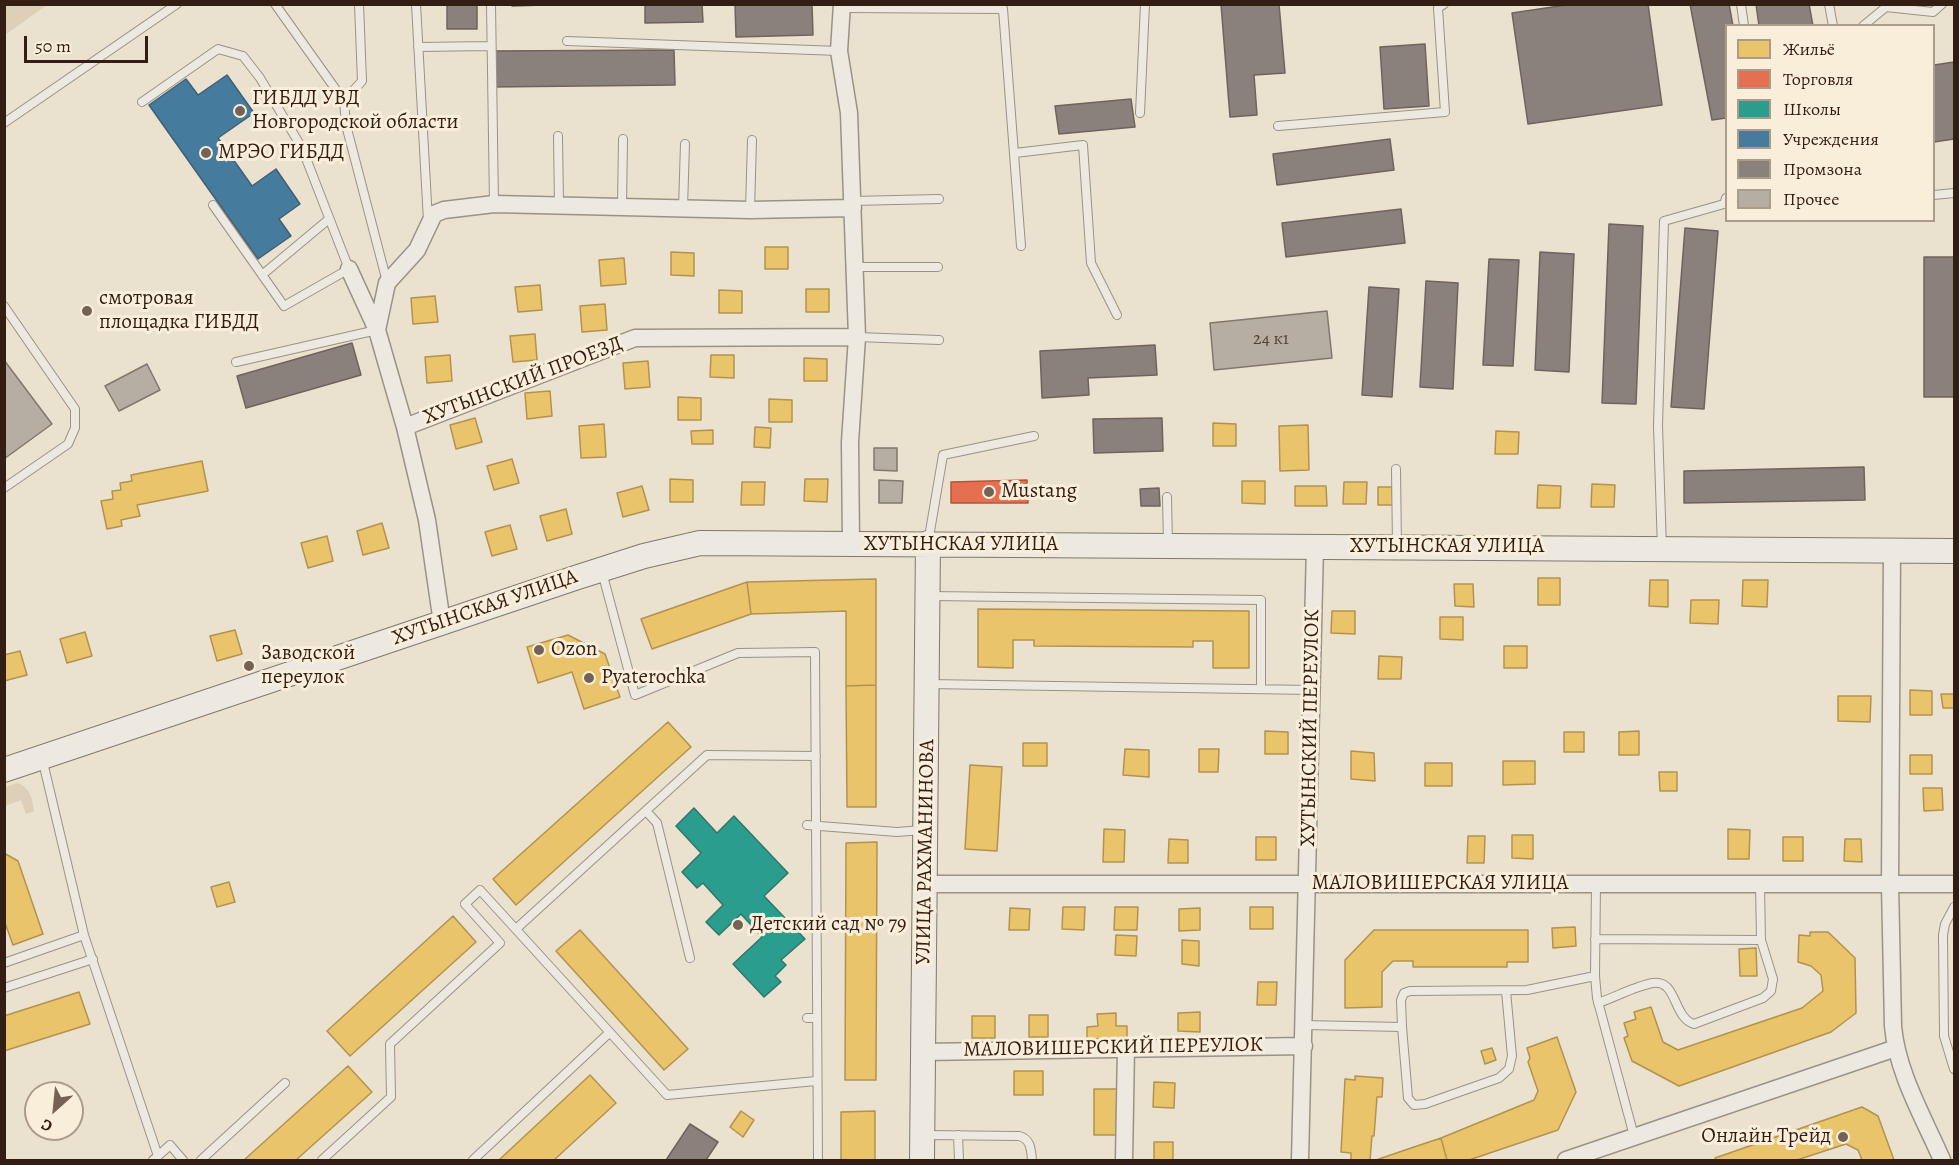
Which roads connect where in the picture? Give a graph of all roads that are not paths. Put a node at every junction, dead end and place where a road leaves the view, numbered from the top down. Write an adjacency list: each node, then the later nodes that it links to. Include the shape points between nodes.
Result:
1 (177, 4): 22 (lane)
2 (275, 4): 19 (lane)
3 (359, 4): 19 (lane, via 362,81)
4 (416, 4): 17 (lane)
5 (491, 4): 16 (lane)
6 (1145, 4): 21 (lane)
7 (1444, 4): 23 (lane, via 1438,8 1445,112)
8 (1741, 4): 12 (lane)
9 (1829, 4): 13 (lane)
10 (1942, 4): 14 (lane, via 1933,12 1887,7)
11 (842, 6): 18 (street); 28 (lane, via 1003,9)
12 (1744, 24)
13 (1833, 24)
14 (1866, 24)
15 (567, 41): 18 (lane)
16 (490, 46): 17 (lane); 33 (lane)
17 (418, 47): 41 (lane)
18 (839, 51): 34 (street, via 849,113)
19 (344, 100): 47 (lane, via 346,125)
20 (142, 102): 40 (lane, via 218,49 243,56 302,148)
21 (1140, 114)
22 (4, 123)
23 (1278, 126)
24 (558, 136): 36 (lane)
25 (623, 139): 37 (lane)
26 (752, 140): 39 (lane)
27 (685, 144): 38 (lane)
28 (1015, 153): 42 (lane); 49 (lane, via 1083,145 1091,263)
29 (1954, 194): 30 (lane)
30 (1935, 195)
31 (939, 199): 34 (lane)
32 (1725, 201): 64 (lane, via 1664,221 1658,426)
33 (494, 204): 36 (street); 41 (street, via 444,210 434,214)
34 (852, 204): 39 (street); 43 (street)
35 (213, 205): 46 (lane)
36 (559, 205): 37 (street)
37 (622, 206): 38 (street)
38 (683, 208): 39 (street)
39 (750, 210)
40 (329, 219): 45 (lane); 46 (lane)
41 (429, 227): 47 (street, via 417,250)
42 (1021, 246)
43 (854, 267): 44 (lane); 51 (street)
44 (938, 267)
45 (349, 269): 46 (lane, via 284,306); 50 (street)
46 (262, 275)
47 (387, 284): 50 (street)
48 (4, 306): 57 (lane, via 75,409 75,428 68,444)
49 (1117, 315)
50 (377, 330): 53 (lane); 54 (street)
51 (857, 337): 52 (lane); 54 (street, ХУТЫНСКИЙ ПРОЕЗД, via 635,338); 60 (street, via 850,442)
52 (939, 340)
53 (236, 362)
54 (405, 427): 69 (street, via 427,519)
55 (1034, 436): 59 (lane, via 943,455)
56 (1396, 469): 63 (lane)
57 (4, 488)
58 (1167, 497): 61 (lane)
59 (928, 543): 60 (street, ХУТЫНСКАЯ УЛИЦА); 61 (street, ХУТЫНСКАЯ УЛИЦА); 68 (street, УЛИЦА РАХМАНИНОВА)
60 (851, 545): 67 (street, ХУТЫНСКАЯ УЛИЦА, via 700,543)
61 (1168, 545): 62 (street, ХУТЫНСКАЯ УЛИЦА)
62 (1315, 546): 63 (street, ХУТЫНСКАЯ УЛИЦА); 72 (street, ХУТЫНСКИЙ ПЕРЕУЛОК)
63 (1397, 547): 64 (street, ХУТЫНСКАЯ УЛИЦА)
64 (1662, 549): 65 (street, ХУТЫНСКАЯ УЛИЦА)
65 (1892, 550): 66 (street, ХУТЫНСКАЯ УЛИЦА); 84 (street)
66 (1954, 551)
67 (601, 569): 69 (street, ХУТЫНСКАЯ УЛИЦА); 73 (lane, via 635,695 738,653 815,652)
68 (928, 596): 70 (street, УЛИЦА РАХМАНИНОВА); 71 (lane, via 1261,600)
69 (442, 623): 74 (street, ХУТЫНСКАЯ УЛИЦА)
70 (927, 684): 71 (lane); 79 (street, УЛИЦА РАХМАНИНОВА)
71 (1261, 689): 72 (lane)
72 (1312, 690): 81 (street, ХУТЫНСКИЙ ПЕРЕУЛОК)
73 (816, 756): 76 (lane, via 707,755); 78 (lane)
74 (42, 758): 75 (street, ХУТЫНСКАЯ УЛИЦА); 88 (lane)
75 (4, 770)
76 (646, 811): 87 (lane); 91 (lane, via 657,824)
77 (807, 825): 78 (lane)
78 (816, 825): 79 (lane, via 897,832); 107 (lane, via 812,1018)
79 (926, 830): 80 (street, УЛИЦА РАХМАНИНОВА)
80 (926, 884): 81 (street, МАЛОВИШЕРСКАЯ УЛИЦА); 105 (street, УЛИЦА РАХМАНИНОВА)
81 (1308, 884): 82 (street, МАЛОВИШЕРСКАЯ УЛИЦА); 99 (street, ХУТЫНСКИЙ ПЕРЕУЛОК)
82 (1596, 884): 83 (street, МАЛОВИШЕРСКАЯ УЛИЦА); 89 (lane)
83 (1760, 884): 84 (street, МАЛОВИШЕРСКАЯ УЛИЦА); 90 (lane)
84 (1890, 884): 85 (street, МАЛОВИШЕРСКАЯ УЛИЦА); 104 (street)
85 (1954, 884)
86 (1954, 907): 106 (lane, via 1943,935 1944,1036)
87 (516, 929): 101 (lane); 115 (lane, via 480,890 465,904 500,943 390,1044 391,1097)
88 (84, 935): 92 (lane); 93 (lane)
89 (1595, 939): 90 (lane); 95 (lane)
90 (1761, 940): 98 (lane, via 1773,979 1771,991 1713,1018 1689,1022 1666,986 1655,983)
91 (690, 958)
92 (93, 959): 96 (lane); 112 (lane)
93 (4, 963)
94 (4, 976): 96 (lane)
95 (1595, 976): 97 (lane, via 1551,987); 98 (lane)
96 (6, 987)
97 (1506, 992): 100 (lane, via 1407,992 1401,1000); 100 (lane, via 1512,1056 1509,1069 1499,1078 1425,1104 1414,1105 1408,1098)
98 (1598, 1003): 111 (lane)
99 (1304, 1025): 100 (lane); 102 (street, ХУТЫНСКИЙ ПЕРЕУЛОК)
100 (1402, 1027)
101 (609, 1033): 107 (lane, via 667,1095); 116 (lane)
102 (1304, 1046): 103 (street, МАЛОВИШЕРСКИЙ ПЕРЕУЛОК); 122 (street, ХУТЫНСКИЙ ПЕРЕУЛОК)
103 (1126, 1048): 105 (street, МАЛОВИШЕРСКИЙ ПЕРЕУЛОК); 121 (street)
104 (1896, 1048): 111 (street); 124 (street)
105 (923, 1052): 109 (street, УЛИЦА РАХМАНИНОВА)
106 (1954, 1069)
107 (816, 1081): 117 (lane)
108 (285, 1083): 114 (lane)
109 (922, 1135): 110 (lane); 118 (street, УЛИЦА РАХМАНИНОВА)
110 (958, 1135): 119 (lane); 120 (lane, via 1023,1137 1030,1144)
111 (1634, 1136): 123 (street)
112 (155, 1158): 113 (lane, via 170,1145)
113 (183, 1161)
114 (201, 1161)
115 (322, 1161)
116 (473, 1161)
117 (818, 1161)
118 (922, 1161)
119 (959, 1161)
120 (1032, 1161)
121 (1124, 1161)
122 (1300, 1161)
123 (1566, 1161)
124 (1942, 1161)

